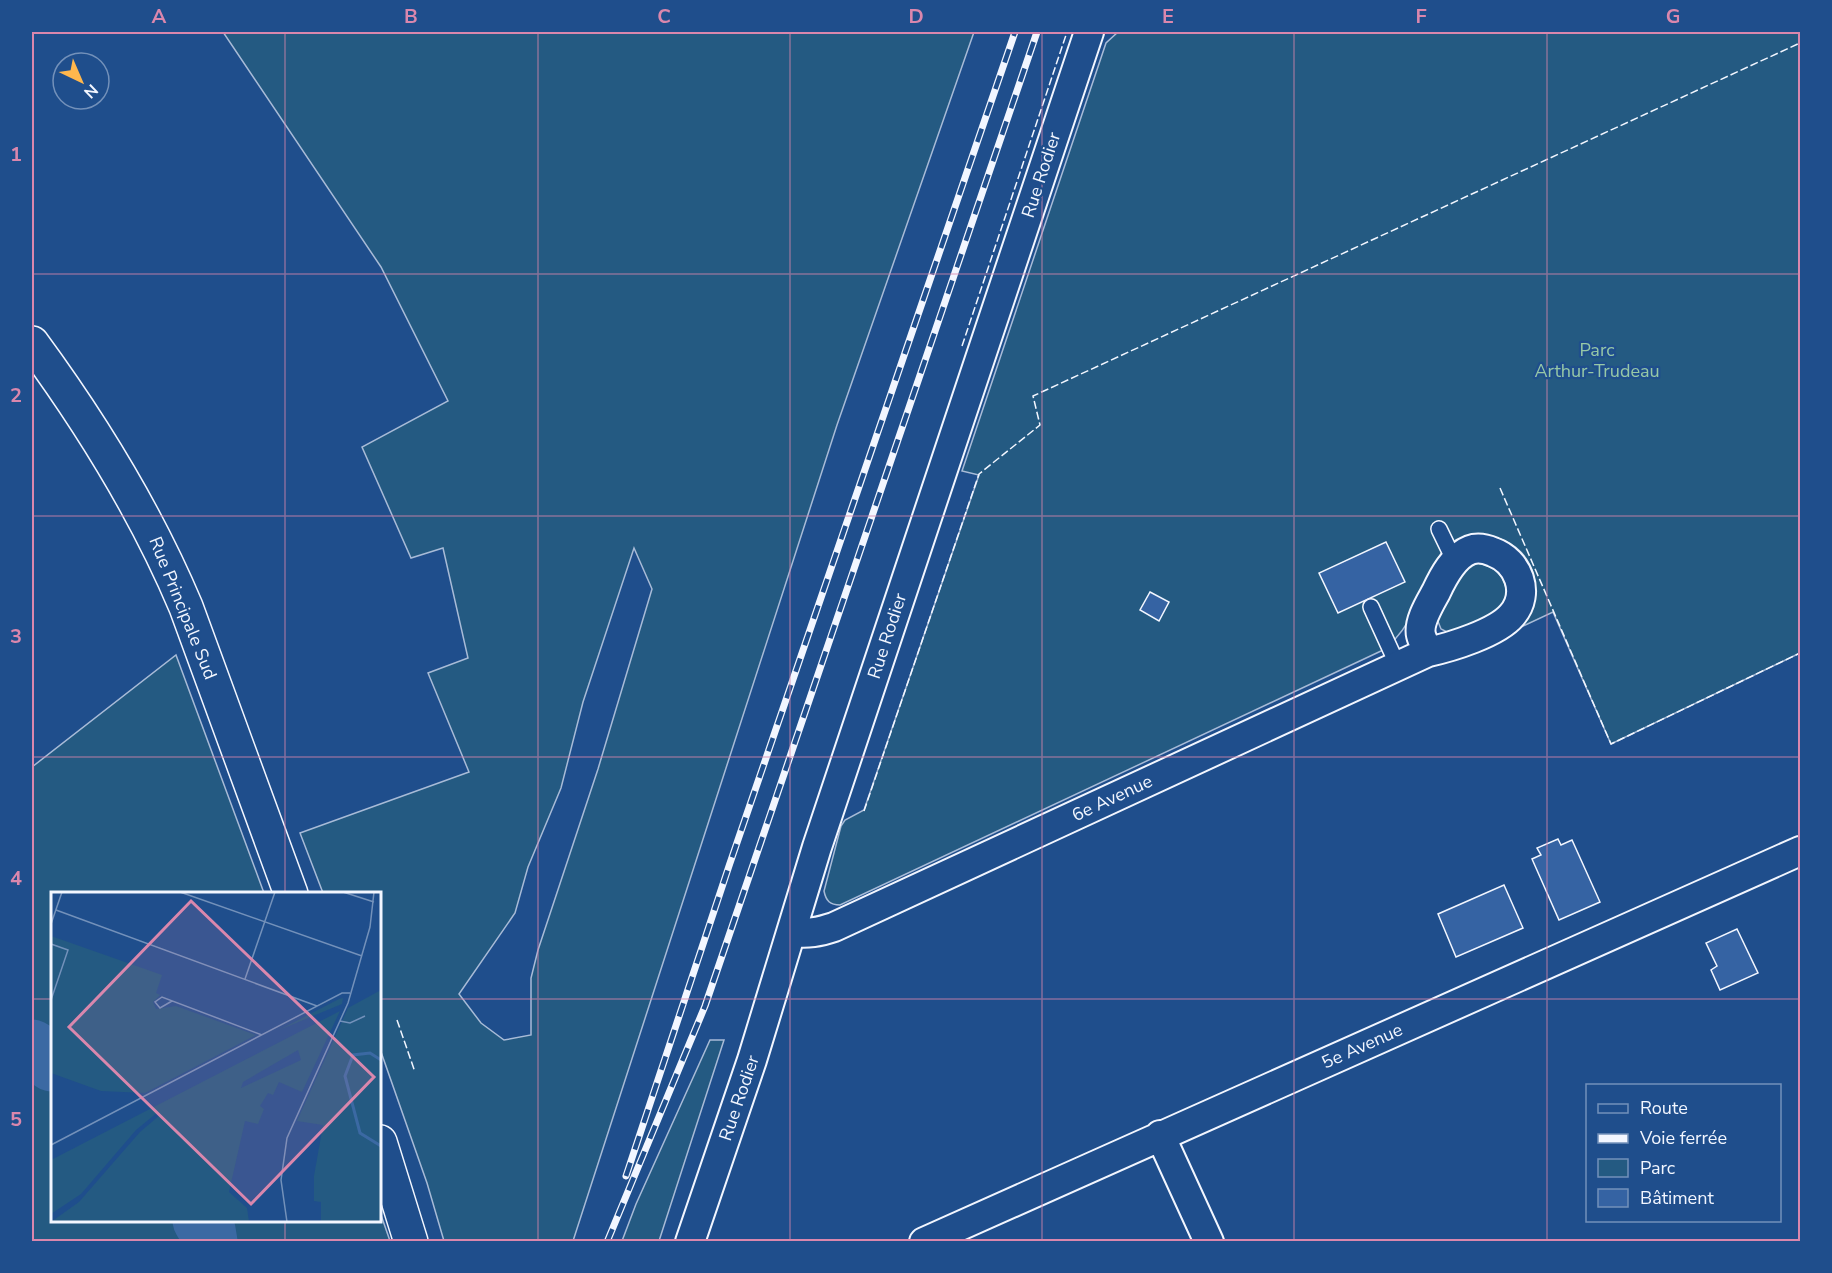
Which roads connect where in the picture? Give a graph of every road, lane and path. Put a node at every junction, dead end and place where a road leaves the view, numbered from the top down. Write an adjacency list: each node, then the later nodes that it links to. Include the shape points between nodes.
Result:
1 (1089, 32): 10 (street, Rue Rodier)
2 (32, 343): 9 (street, Rue Principale Sud, via 117,469 167,563)
3 (1439, 529): 4 (lane)
4 (1455, 562): 6 (street, 6e Avenue, via 1437,589 1422,626 1420,634); 6 (street, 6e Avenue, via 1470,550 1486,549 1501,555 1519,576 1518,604 1512,616 1500,625 1452,647)
5 (1371, 608): 7 (lane)
6 (1428, 652): 7 (street, 6e Avenue)
7 (1398, 666): 10 (street, 6e Avenue, via 834,927 817,933)
8 (1800, 851): 11 (street, 5e Avenue)
9 (290, 892)
10 (792, 932): 14 (street, Rue Rodier)
11 (1160, 1136): 15 (street, 5e Avenue); 16 (street)
12 (381, 1145): 13 (street)
13 (411, 1242)
14 (690, 1242)
15 (924, 1242)
16 (1209, 1242)

